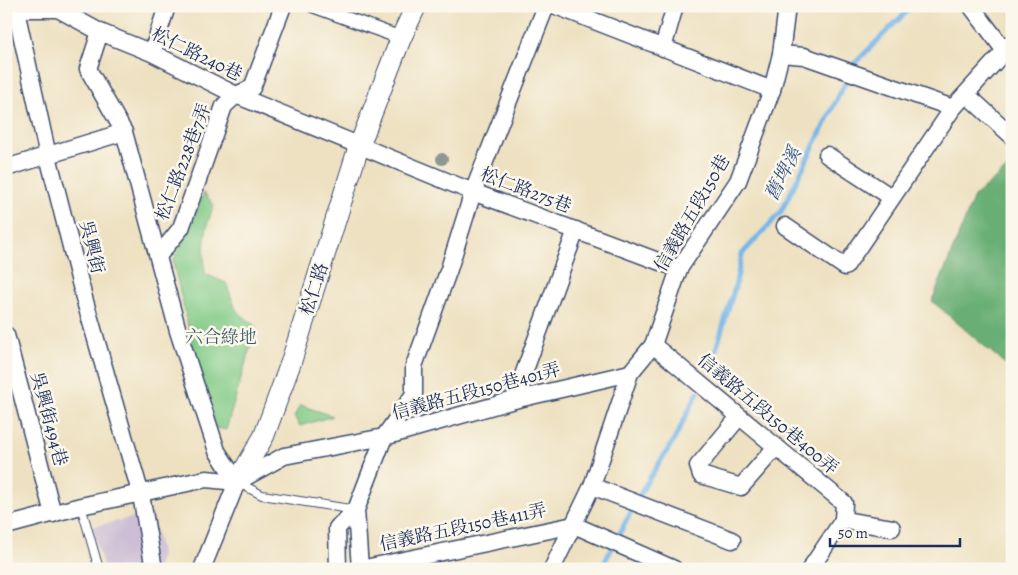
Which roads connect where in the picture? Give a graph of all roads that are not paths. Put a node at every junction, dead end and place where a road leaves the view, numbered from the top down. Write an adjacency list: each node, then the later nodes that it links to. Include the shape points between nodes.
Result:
1 (16, 6): 11 (street, 松仁路240巷, via 58,9); 25 (street, 吳興街)
2 (167, 6): 15 (street)
3 (282, 6): 19 (street, 松仁路228巷7弄, via 252,88)
4 (313, 6): 12 (street)
5 (416, 6): 12 (street, 松仁路)
6 (546, 6): 27 (street, 信義路五段150巷401弄)
7 (675, 6): 14 (street)
8 (787, 6): 16 (street, 信義路五段150巷)
9 (972, 6): 13 (street)
10 (564, 8): 14 (street)
11 (100, 32): 15 (street, 松仁路240巷); 21 (street, via 88,69)
12 (401, 38): 23 (street, 松仁路)
13 (1009, 47): 18 (street)
14 (662, 48): 17 (street)
15 (152, 53): 19 (street, 松仁路240巷)
16 (781, 54): 17 (street, 信義路五段150巷); 20 (street, via 804,56)
17 (772, 90): 32 (street, 信義路五段150巷, via 738,181)
18 (966, 94): 20 (street); 22 (street)
19 (236, 95): 23 (street, 松仁路240巷); 31 (street, 松仁路228巷7弄, via 224,106 181,228)
20 (953, 108): 28 (street)
21 (124, 132): 25 (street); 31 (street)
22 (1012, 136)
23 (360, 144): 27 (street, 松仁路275巷); 40 (street, 松仁路, via 291,362 264,436)
24 (828, 155): 28 (street)
25 (48, 156): 26 (street); 42 (street, 吳興街, via 84,298)
26 (6, 168)
27 (473, 192): 30 (street, 松仁路275巷); 38 (street, 信義路五段150巷401弄, via 414,366 414,394)
28 (891, 197): 29 (street, via 845,267)
29 (785, 226)
30 (576, 230): 32 (street, 松仁路275巷); 36 (street)
31 (159, 255): 40 (street, via 178,331 217,451)
32 (679, 269): 34 (street, 信義路五段150巷)
33 (6, 335): 45 (street, 吳興街494巷)
34 (653, 346): 35 (street, 信義路五段150巷); 37 (street, 信義路五段150巷400弄)
35 (630, 373): 36 (street, 信義路五段150巷401弄); 41 (street, 信義路五段150巷)
36 (514, 400): 38 (street, 信義路五段150巷401弄)
37 (739, 416): 39 (street, 信義路五段150巷400弄); 39 (street, via 698,466 701,475 741,487)
38 (384, 437): 40 (street, via 284,456); 44 (street)
39 (775, 448): 46 (street, 信義路五段150巷400弄, via 844,503)
40 (237, 482): 42 (street, via 206,480); 44 (lane, via 262,495); 53 (street, 松仁路)
41 (592, 486): 47 (street, 信義路五段150巷); 50 (street)
42 (141, 495): 43 (street); 52 (street, 吳興街)
43 (81, 506): 45 (street); 51 (lane)
44 (356, 510): 54 (street, via 338,528); 55 (street)
45 (53, 514): 48 (street)
46 (843, 520): 49 (street); 58 (street)
47 (574, 525): 55 (street, 信義路五段150巷411弄); 56 (street, 信義路五段150巷); 57 (street)
48 (6, 526)
49 (892, 528)
50 (732, 540)
51 (99, 569)
52 (154, 569)
53 (202, 569)
54 (338, 569)
55 (360, 569)
56 (552, 569)
57 (674, 569)
58 (810, 569)

